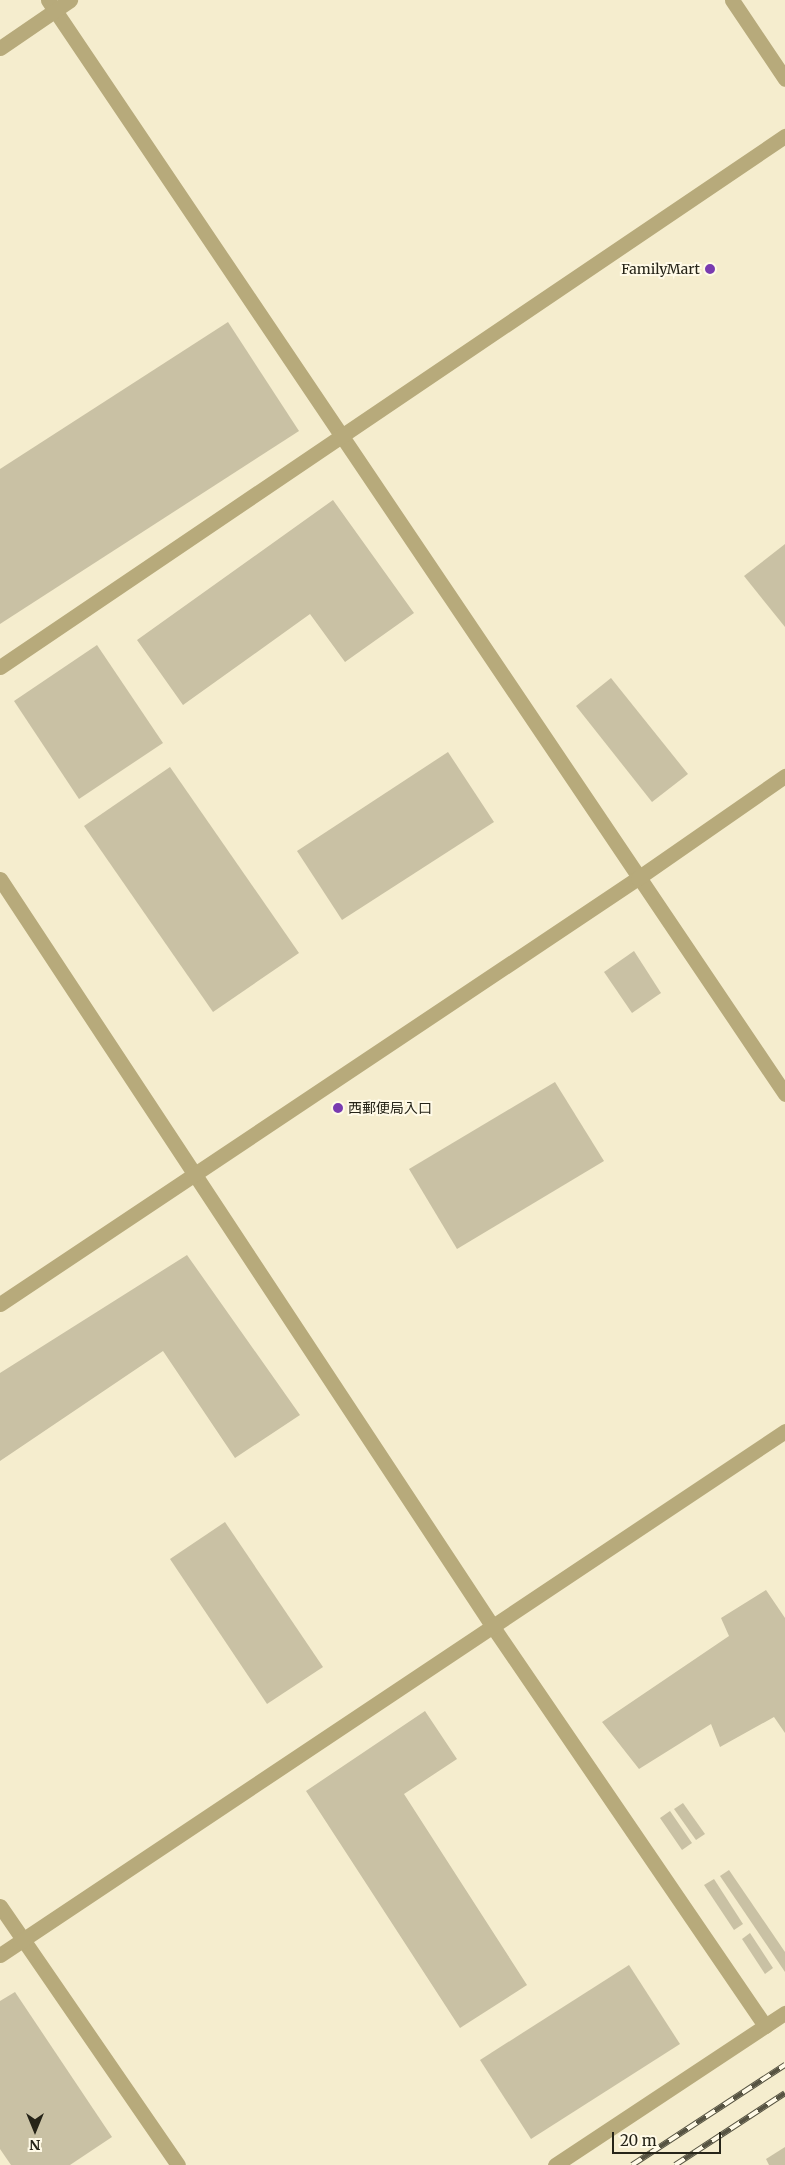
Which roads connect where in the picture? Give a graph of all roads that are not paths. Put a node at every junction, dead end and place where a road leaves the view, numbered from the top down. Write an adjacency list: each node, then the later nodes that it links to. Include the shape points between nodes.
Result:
1 (70, 0): 3 (street)
2 (732, 0): 5 (street)
3 (51, 5): 4 (street); 7 (street)
4 (0, 48)
5 (785, 79)
6 (785, 136): 7 (street)
7 (341, 437): 8 (street); 10 (street)
8 (0, 667)
9 (785, 776): 10 (street)
10 (638, 878): 12 (street); 13 (street)
11 (0, 879): 13 (street)
12 (785, 1094)
13 (196, 1173): 14 (street); 16 (street)
14 (0, 1304)
15 (785, 1431): 16 (street)
16 (492, 1627): 18 (street); 21 (street)
17 (0, 1906): 18 (street)
18 (23, 1940): 19 (street); 22 (street)
19 (0, 1956)
20 (785, 2013): 21 (street)
21 (765, 2026): 23 (street)
22 (178, 2165)
23 (555, 2165)

